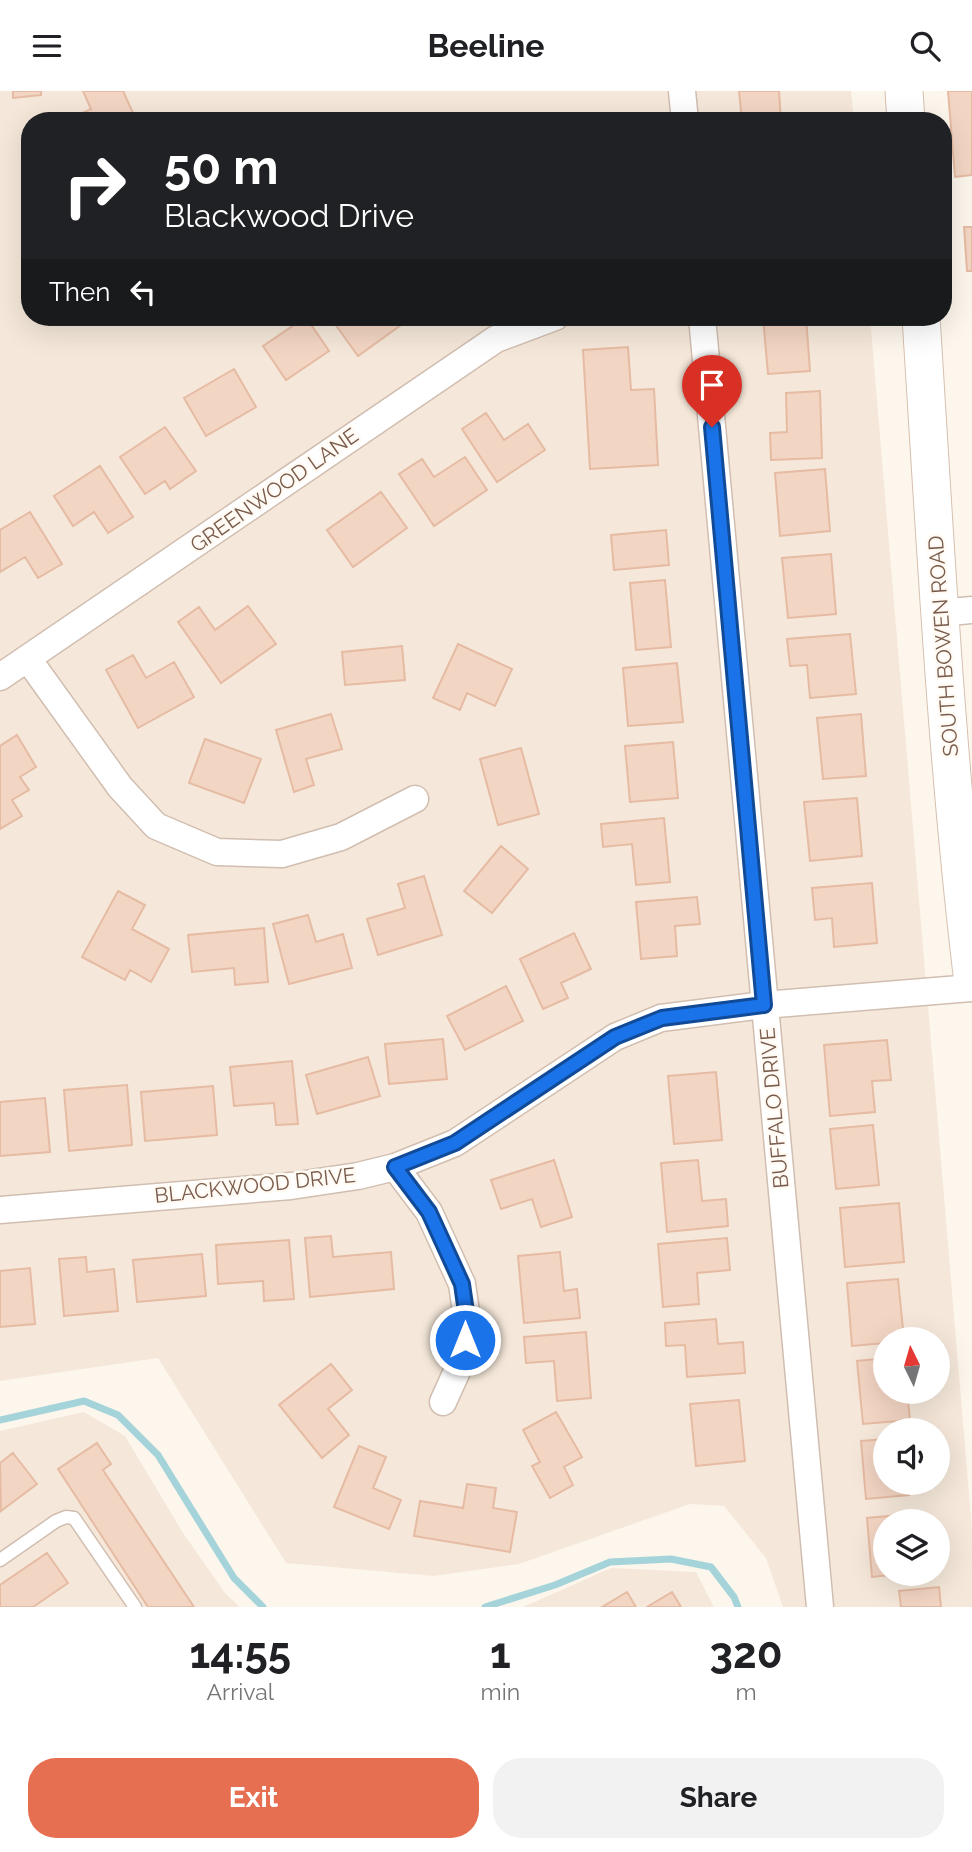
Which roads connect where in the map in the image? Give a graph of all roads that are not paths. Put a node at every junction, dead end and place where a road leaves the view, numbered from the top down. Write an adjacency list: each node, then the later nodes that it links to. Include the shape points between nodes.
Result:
1 (682, 91): 3 (street)
2 (904, 91): 4 (main road)
3 (684, 112)
4 (905, 112)
5 (531, 326): 9 (street, GREENWOOD LANE, via 496,339)
6 (703, 326): 15 (street, BUFFALO DRIVE)
7 (922, 326): 8 (main road, SOUTH BOWEN ROAD)
8 (956, 612): 12 (main road, SOUTH BOWEN ROAD)
9 (28, 659): 10 (street, GREENWOOD LANE); 11 (street, via 120,787 156,826 218,852 282,854 341,838)
10 (0, 677)
11 (415, 799)
12 (966, 869): 13 (main road, SOUTH BOWEN ROAD)
13 (972, 974)
14 (972, 988): 15 (street, BLACKWOOD DRIVE)
15 (764, 1005): 16 (street, BLACKWOOD DRIVE, via 662,1018 615,1037 455,1143); 21 (street, BUFFALO DRIVE)
16 (395, 1167): 17 (street, BLACKWOOD DRIVE, via 291,1186); 18 (street, via 429,1212 462,1284 464,1350)
17 (0, 1210)
18 (443, 1402)
19 (0, 1560): 20 (lane, via 56,1521 74,1518)
20 (135, 1607)
21 (820, 1607)

